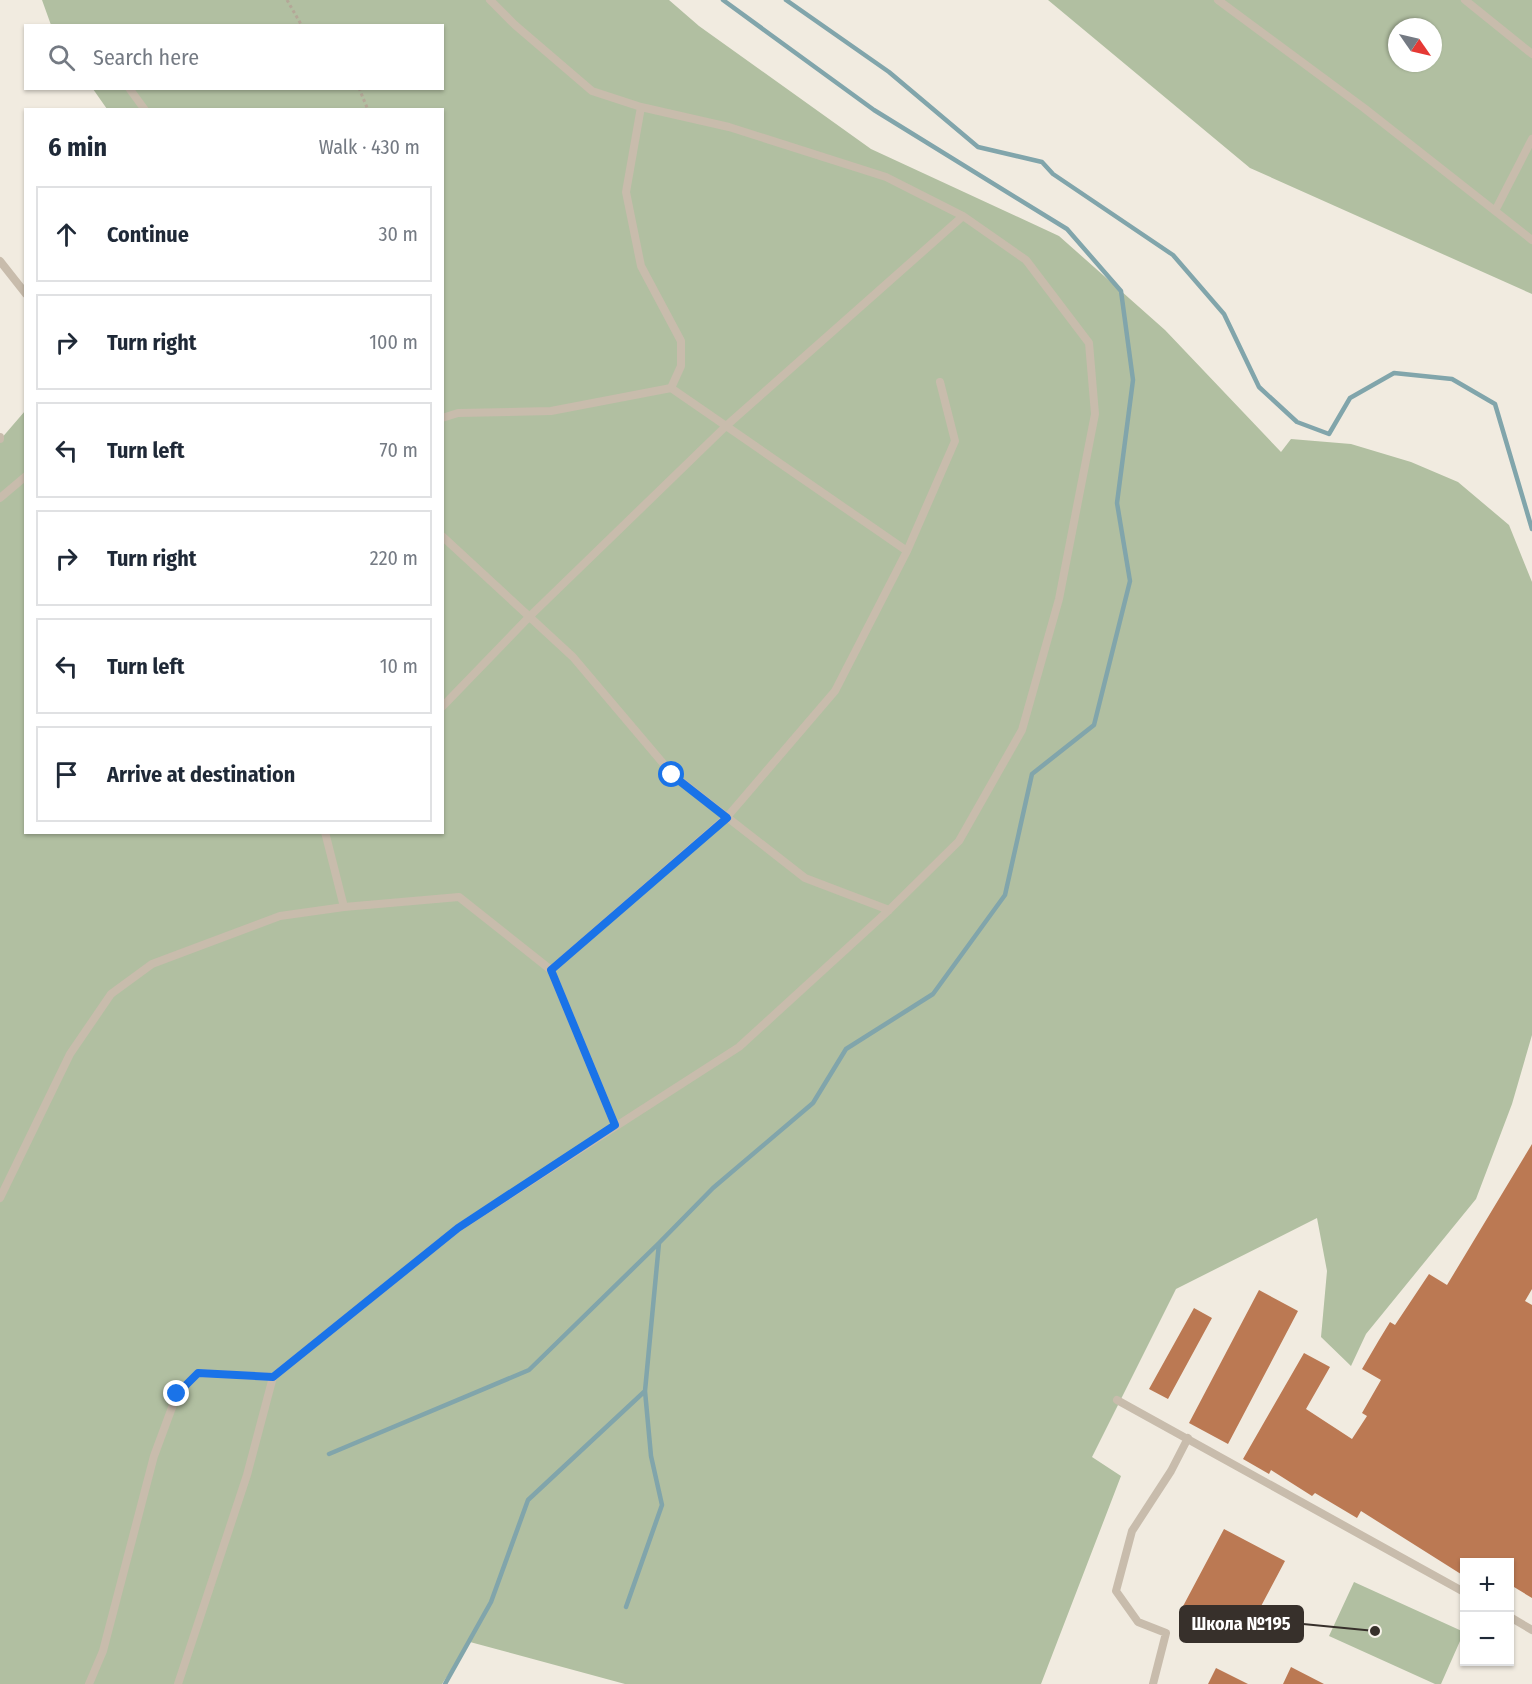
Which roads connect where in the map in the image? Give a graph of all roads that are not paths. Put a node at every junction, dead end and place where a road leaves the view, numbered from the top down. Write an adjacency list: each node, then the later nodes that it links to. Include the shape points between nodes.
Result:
1 (490, 0): 6 (lane, via 592,91)
2 (1218, 0): 9 (lane)
3 (1465, 0): 4 (lane)
4 (1532, 54)
5 (131, 90): 7 (lane)
6 (641, 107): 10 (lane, via 729,127 886,177); 15 (lane, via 626,192 641,266 681,341 681,366)
7 (144, 108)
8 (1532, 139): 9 (lane)
9 (1495, 211): 11 (lane)
10 (963, 216): 17 (lane); 27 (lane, via 1026,260 1089,343 1095,414 1059,599 1022,730 959,841)
11 (1532, 240)
12 (0, 261): 13 (lane)
13 (24, 291)
14 (940, 382): 21 (lane, via 955,441)
15 (671, 388): 16 (lane, via 551,411 458,413); 17 (lane)
16 (444, 417)
17 (726, 426): 21 (lane); 22 (lane)
18 (24, 478): 19 (lane)
19 (0, 498)
20 (444, 538): 22 (lane)
21 (907, 551): 24 (lane, via 836,691)
22 (529, 617): 23 (lane); 24 (lane, via 573,657 672,775)
23 (444, 705)
24 (727, 818): 27 (lane, via 805,878); 28 (lane)
25 (326, 834): 26 (lane)
26 (344, 907): 28 (lane, via 459,897); 30 (lane, via 280,916 162,960 111,994 70,1054)
27 (888, 910): 29 (lane, via 739,1047)
28 (551, 970): 29 (lane)
29 (615, 1125): 31 (lane, via 458,1228)
30 (0, 1198)
31 (273, 1377): 37 (lane, via 198,1373 177,1394 154,1456 103,1651); 38 (lane, via 247,1475)
32 (1117, 1400): 33 (lane)
33 (1188, 1438): 34 (lane); 39 (lane, via 1132,1531 1116,1591 1138,1622 1166,1633)
34 (1460, 1590)
35 (1514, 1620): 36 (lane)
36 (1532, 1630)
37 (89, 1684)
38 (177, 1684)
39 (1153, 1684)

